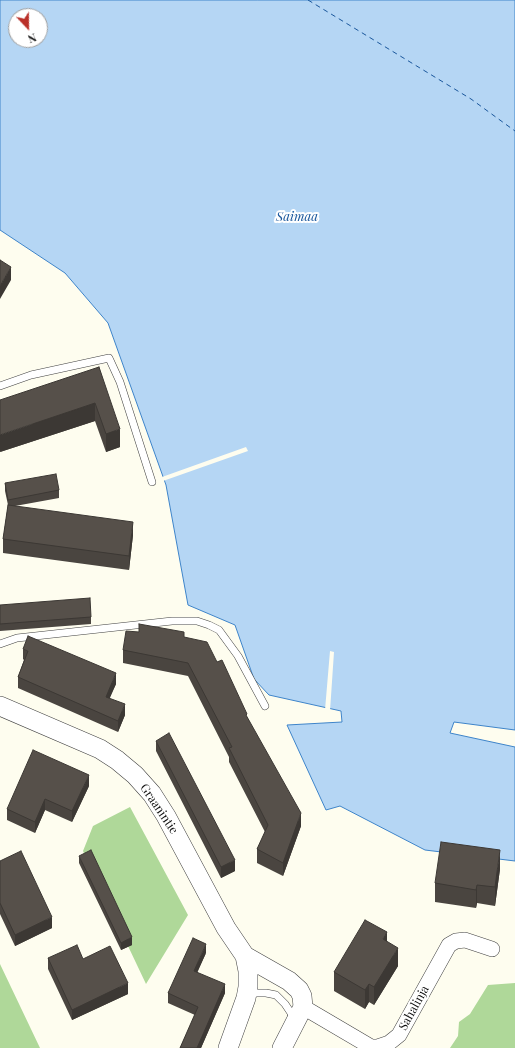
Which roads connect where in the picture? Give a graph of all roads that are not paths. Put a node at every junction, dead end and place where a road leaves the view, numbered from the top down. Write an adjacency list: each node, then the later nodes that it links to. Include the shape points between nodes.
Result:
1 (0, 386): 2 (lane, via 109,358 120,382)
2 (152, 482)
3 (0, 644): 5 (lane, via 17,638 172,621 197,621 219,630 238,656)
4 (0, 706): 7 (street, Graanintie, via 100,749 135,775 152,794 166,816 226,928)
5 (264, 706)
6 (492, 949): 9 (street, Sahalinja, via 465,940 449,945 399,1035 389,1043 377,1047 371,1047)
7 (245, 956): 8 (street, Graanintie, via 248,971); 9 (street, Graanintie, via 300,990)
8 (246, 998): 10 (lane, via 256,993 276,995 291,1013); 11 (street, Graanintie)
9 (303, 1007): 10 (street)
10 (294, 1025): 12 (street)
11 (228, 1048)
12 (282, 1048)

